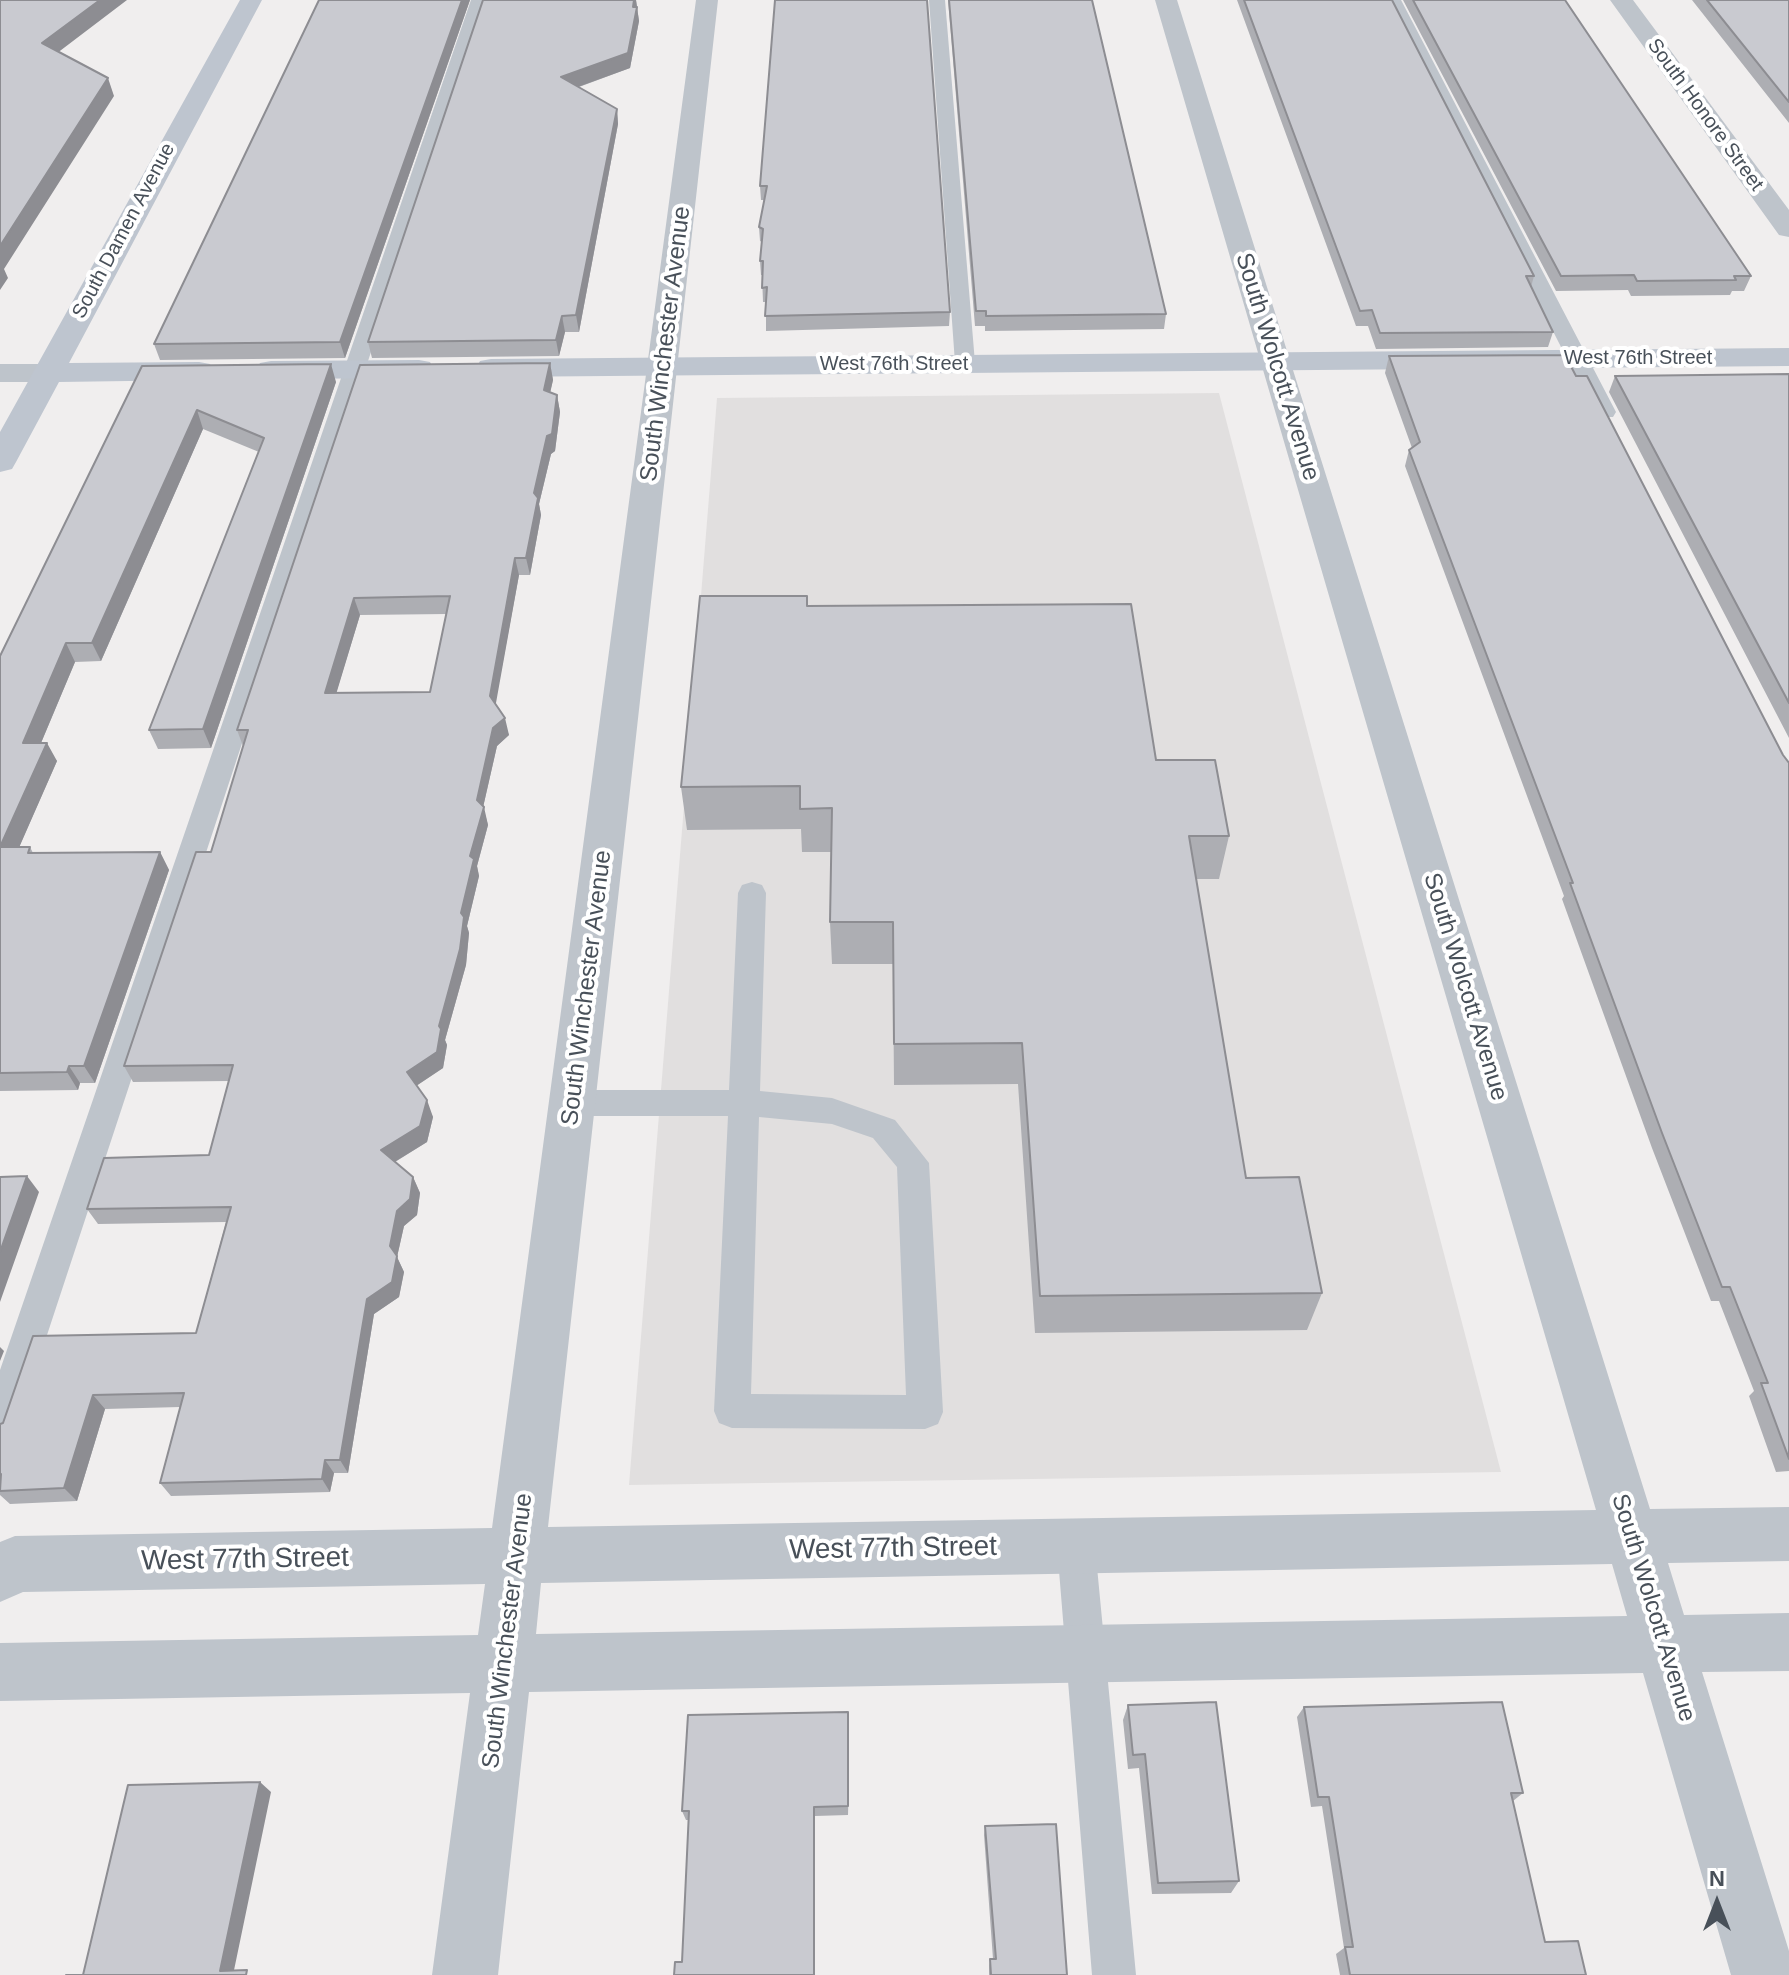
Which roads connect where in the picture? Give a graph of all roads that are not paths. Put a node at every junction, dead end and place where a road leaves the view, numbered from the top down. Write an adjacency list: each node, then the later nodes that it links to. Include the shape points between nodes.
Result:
1 (251, 0): 16 (street, South Damen Avenue)
2 (479, 0): 14 (lane)
3 (707, 0): 13 (street, South Winchester Avenue)
4 (937, 0): 12 (lane)
5 (1166, 0): 11 (street, South Wolcott Avenue)
6 (1393, 0): 10 (lane)
7 (1621, 0): 8 (street, South Honore Street)
8 (1789, 229)
9 (1789, 357): 10 (street, West 76th Street)
10 (1578, 359): 11 (street, West 76th Street); 17 (lane)
11 (1275, 361): 12 (street, West 76th Street); 24 (street, South Wolcott Avenue)
12 (965, 363): 13 (street, West 76th Street)
13 (664, 365): 14 (street, West 76th Street); 20 (street, South Winchester Avenue)
14 (354, 370): 16 (street, West 76th Street); 22 (lane)
15 (0, 373): 16 (street, West 76th Street)
16 (49, 373): 18 (street, South Damen Avenue)
17 (1612, 425)
18 (0, 462)
19 (752, 893): 21 (lane)
20 (573, 1103): 21 (lane); 26 (street, South Winchester Avenue)
21 (744, 1103): 21 (lane, via 832,1111 884,1129 913,1163 925,1412 732,1411)
22 (0, 1423)
23 (1789, 1534): 24 (street, West 77th Street)
24 (1631, 1536): 25 (street, West 77th Street); 29 (street, South Wolcott Avenue)
25 (1076, 1546): 26 (street, West 77th Street); 30 (lane)
26 (517, 1555): 27 (street, West 77th Street, via 15,1564); 31 (street, South Winchester Avenue)
27 (0, 1574)
28 (1789, 1642): 29 (street)
29 (1663, 1644): 30 (street); 35 (street, South Wolcott Avenue)
30 (1085, 1654): 31 (street); 34 (lane)
31 (505, 1663): 32 (street); 33 (street, South Winchester Avenue)
32 (0, 1672)
33 (465, 1975)
34 (1114, 1975)
35 (1764, 1975)

